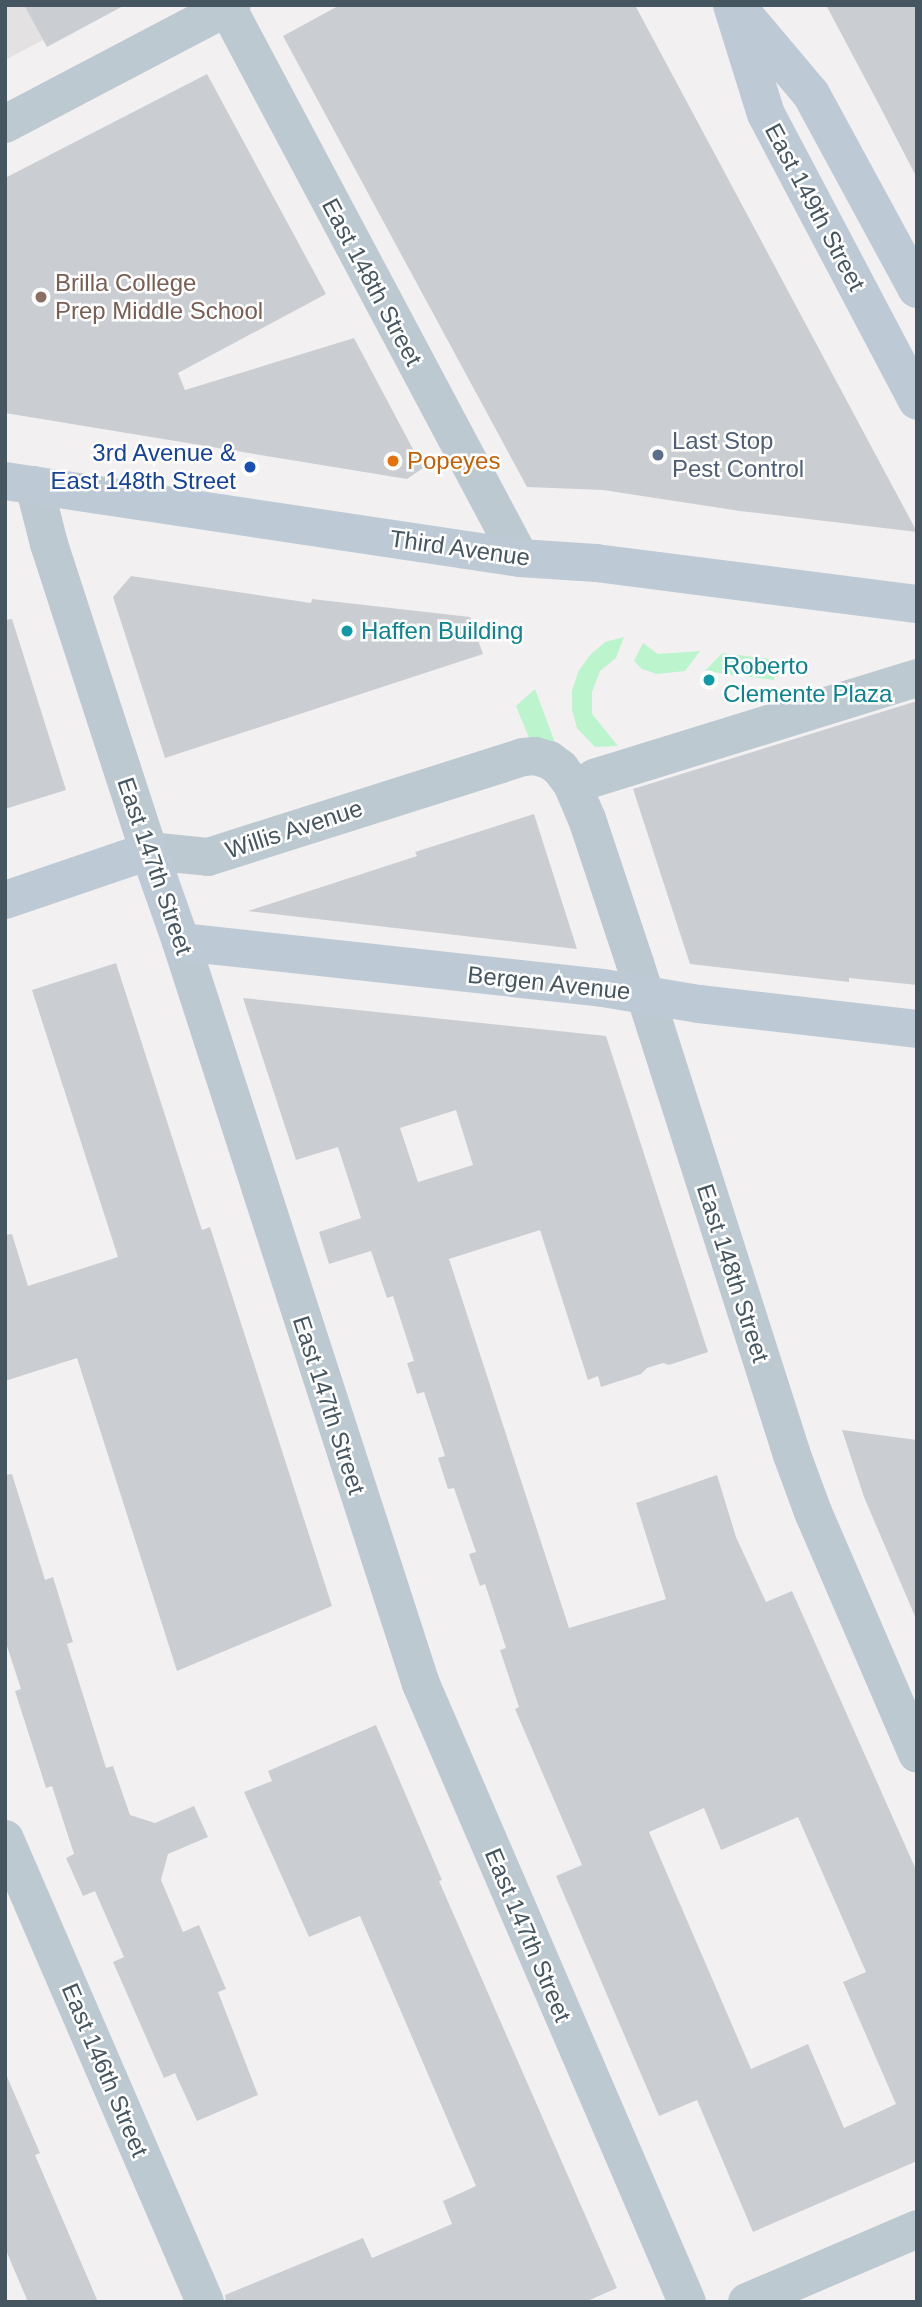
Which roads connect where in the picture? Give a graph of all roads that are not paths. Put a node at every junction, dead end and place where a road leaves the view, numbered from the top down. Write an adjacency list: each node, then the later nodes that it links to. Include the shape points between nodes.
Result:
1 (734, 5): 4 (main road, East 149th Street, via 811,94); 5 (main road, East 149th Street, via 766,114)
2 (229, 6): 3 (street); 7 (street, East 148th Street)
3 (5, 124)
4 (917, 289)
5 (917, 401)
6 (20, 483): 7 (main road, Third Avenue); 11 (street, East 147th Street, via 49,544)
7 (520, 558): 8 (main road, Third Avenue, via 596,563)
8 (917, 604)
9 (917, 678): 10 (street)
10 (583, 781): 11 (street, Willis Avenue, via 549,760 523,757 208,857); 14 (street, East 148th Street, via 587,819)
11 (149, 851): 12 (main road, Willis Avenue); 13 (main road, East 147th Street)
12 (5, 900)
13 (181, 942): 14 (main road, Bergen Avenue); 20 (street, East 147th Street, via 421,1684)
14 (643, 993): 15 (main road, Bergen Avenue, via 699,1004); 16 (street, East 148th Street, via 792,1455)
15 (917, 1029)
16 (917, 1754)
17 (5, 1839): 19 (street, East 146th Street)
18 (917, 2230): 21 (street)
19 (205, 2302)
20 (687, 2302)
21 (747, 2302)

